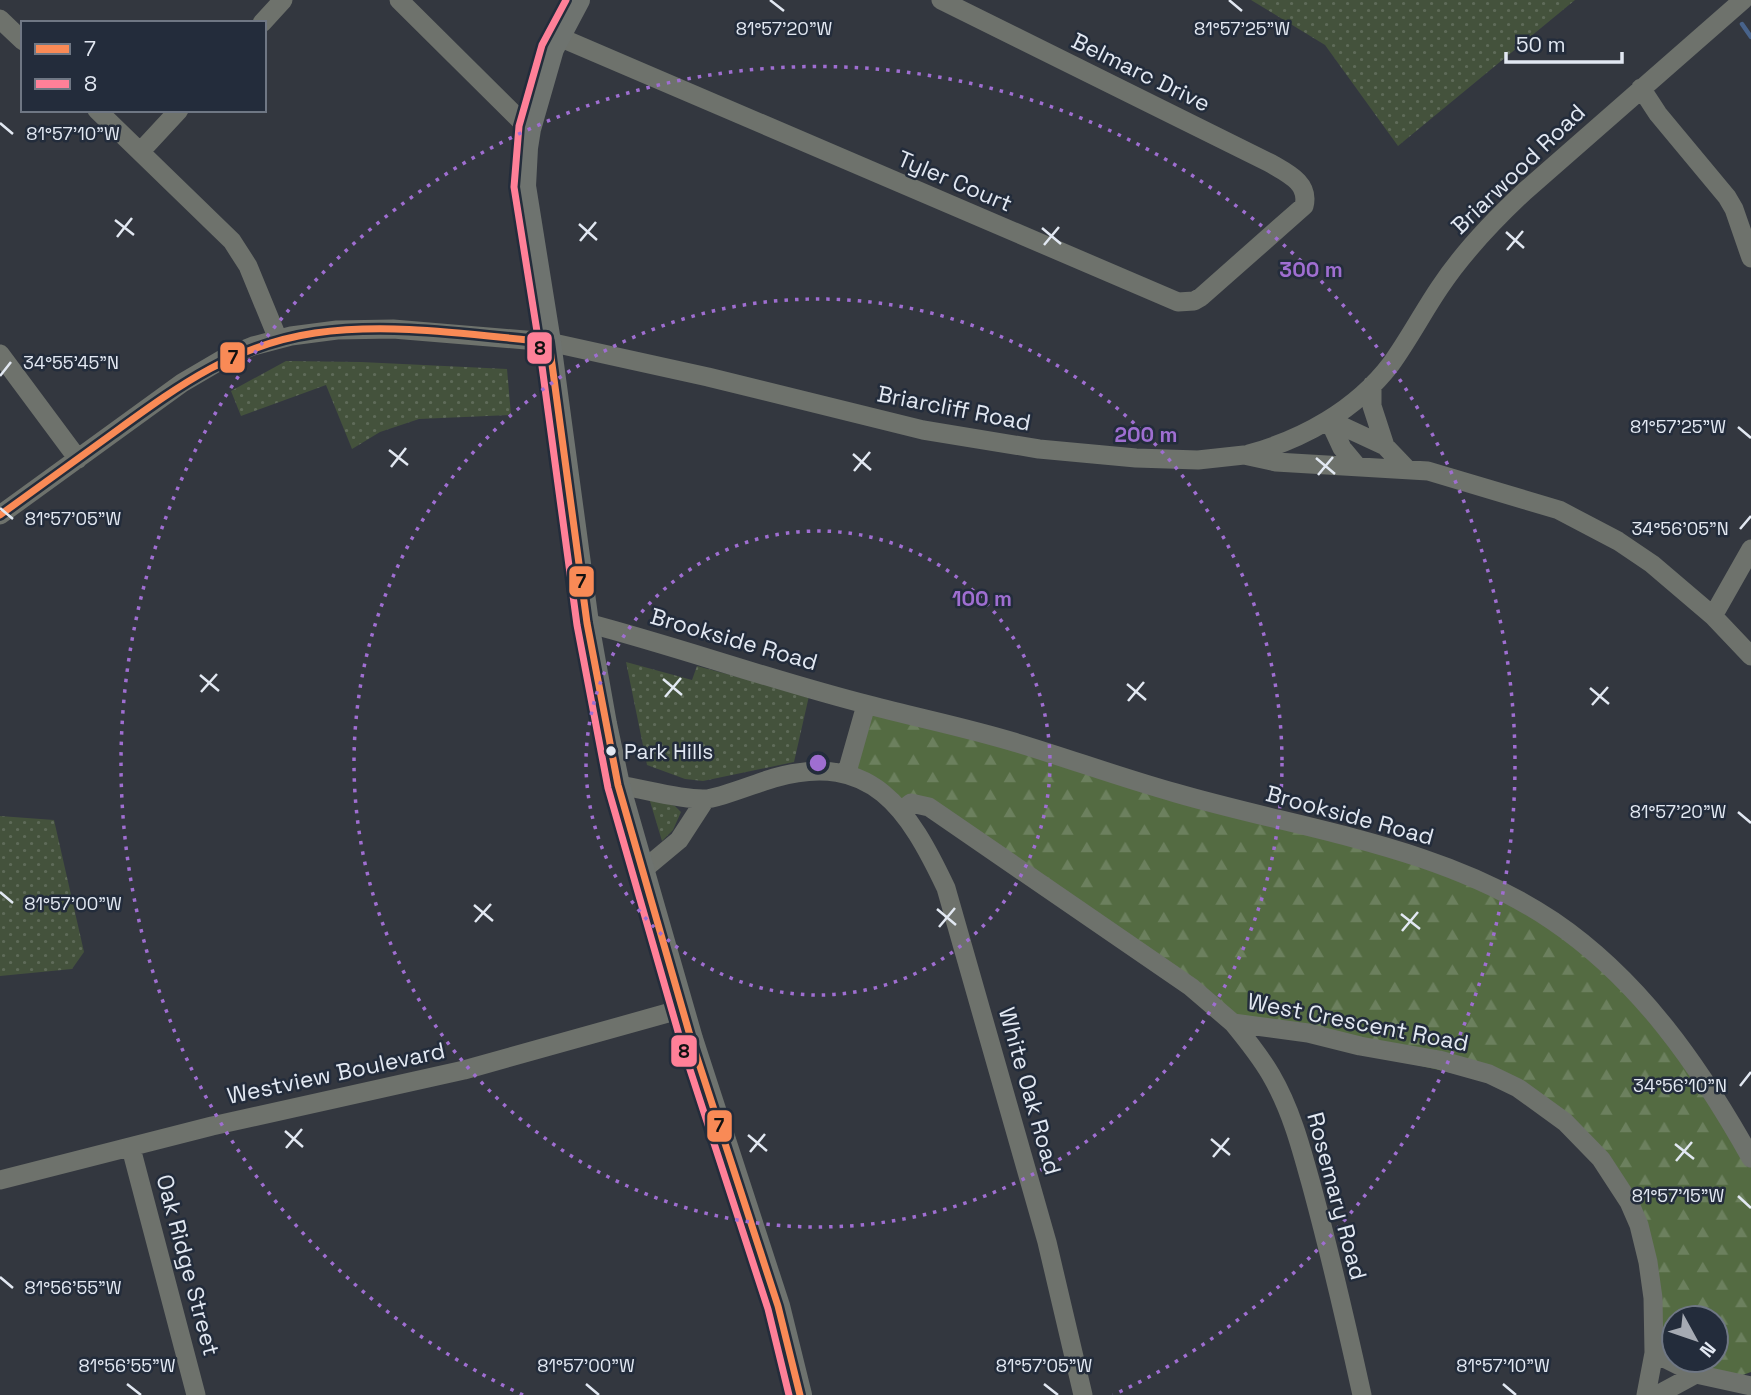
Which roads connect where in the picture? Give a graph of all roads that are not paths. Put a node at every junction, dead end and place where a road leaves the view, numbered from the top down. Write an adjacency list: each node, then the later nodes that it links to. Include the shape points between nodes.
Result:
1 (283, 0): 7 (street)
2 (399, 0): 13 (street)
3 (578, 0): 8 (main road)
4 (941, 0): 15 (street, Belmarc Drive, via 1270,163 1297,179)
5 (1743, 0): 10 (street, Briarwood Road)
6 (0, 19): 9 (street)
7 (264, 21)
8 (559, 37): 13 (main road); 15 (street, Tyler Court, via 1178,302 1201,297 1300,212)
9 (21, 39)
10 (1641, 88): 16 (street, via 1727,197); 20 (street, Briarwood Road, via 1488,228 1441,285)
11 (99, 112): 14 (street)
12 (177, 112): 14 (street)
13 (530, 129): 18 (main road, via 524,186)
14 (141, 151): 17 (street, via 241,253)
15 (1306, 199)
16 (1751, 258)
17 (278, 339): 18 (street, Briarcliff Road, via 374,328); 24 (street, Briarcliff Road, via 204,368)
18 (549, 342): 23 (street, Briarcliff Road, via 991,442 1136,458 1198,460); 30 (main road)
19 (0, 354): 24 (street)
20 (1372, 385): 21 (street, Briarwood Road); 22 (street, via 1372,406)
21 (1329, 420): 22 (street); 23 (street, Briarwood Road); 25 (street)
22 (1385, 446): 26 (street)
23 (1244, 455): 25 (street, Briarcliff Road, via 1276,462)
24 (78, 458): 27 (street, Briarcliff Road)
25 (1357, 466): 26 (street, Briarcliff Road)
26 (1407, 470): 29 (street, Briarcliff Road, via 1428,471 1559,510 1652,564)
27 (0, 515)
28 (1751, 549): 29 (street)
29 (1713, 616): 31 (street, Briarcliff Road)
30 (587, 623): 32 (street, Brookside Road); 34 (main road)
31 (1751, 656)
32 (866, 705): 33 (street); 41 (street, Brookside Road, via 1016,743 1216,805 1382,844 1512,897 1567,931 1628,981 1685,1052)
33 (847, 772): 35 (street, via 778,776); 36 (street)
34 (618, 785): 35 (street); 37 (main road)
35 (705, 800): 37 (street, via 679,840)
36 (902, 810): 39 (street, West Crescent Road, via 911,803 929,807 1191,987); 49 (street, White Oak Road, via 946,888 1047,1242)
37 (643, 870): 38 (main road)
38 (682, 1009): 40 (street, Westview Boulevard, via 464,1070); 48 (main road, via 778,1306)
39 (1233, 1023): 43 (street, West Crescent Road, via 1308,1033 1489,1074 1518,1088 1565,1122 1608,1169 1639,1225 1653,1298); 50 (street, Rosemary Road, via 1271,1075 1297,1134)
40 (131, 1147): 42 (street, Westview Boulevard); 47 (street, Oak Ridge Street)
41 (1751, 1158)
42 (0, 1180)
43 (1654, 1353): 44 (street); 51 (street, West Crescent Road)
44 (1660, 1356)
45 (1696, 1374): 46 (street); 52 (street)
46 (1751, 1386)
47 (197, 1395)
48 (800, 1395)
49 (1083, 1395)
50 (1362, 1395)
51 (1646, 1395)
52 (1657, 1395)

